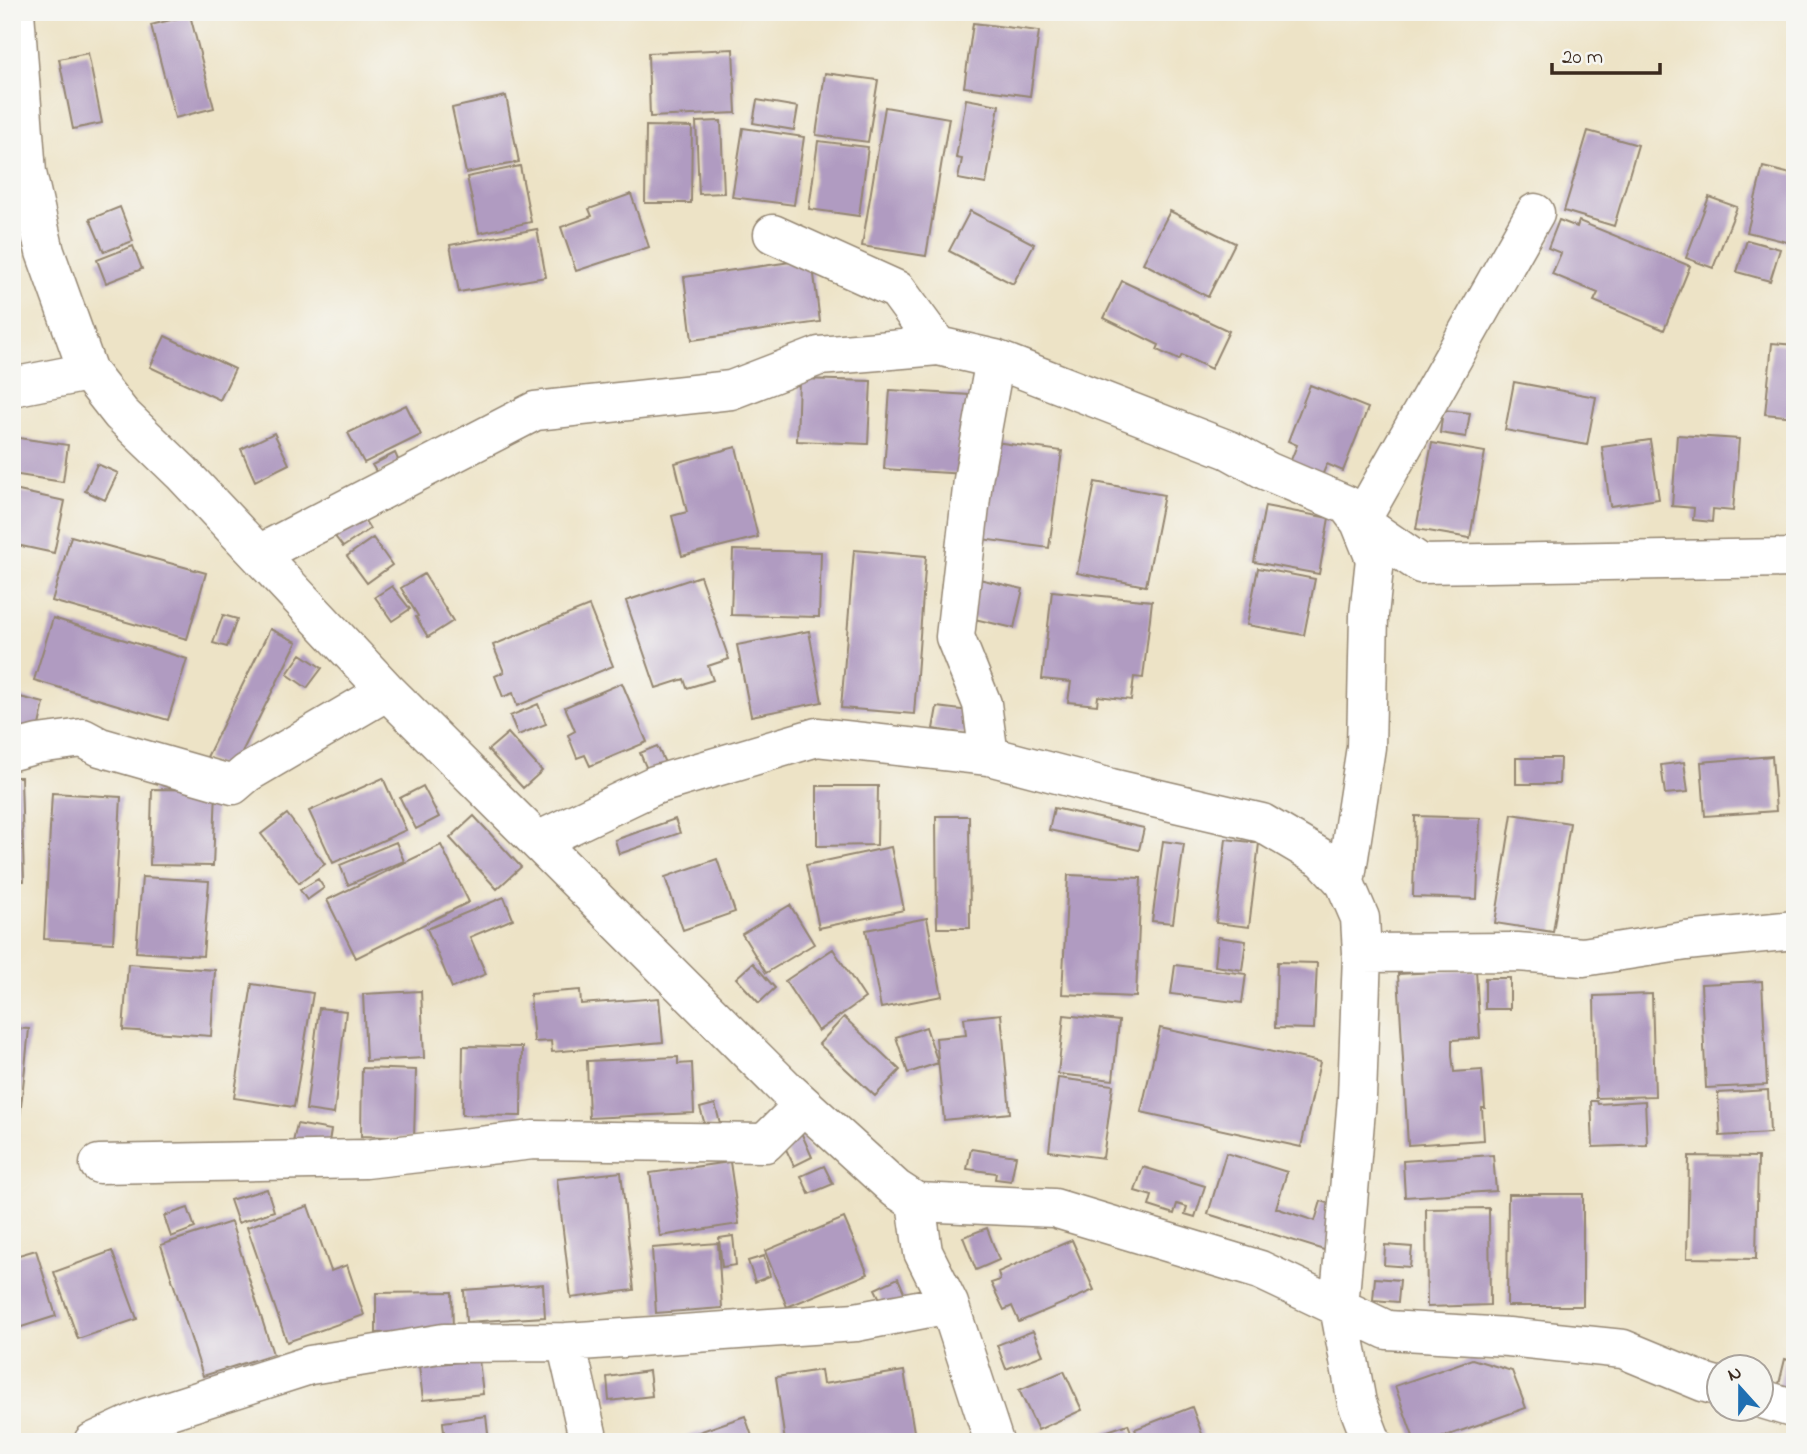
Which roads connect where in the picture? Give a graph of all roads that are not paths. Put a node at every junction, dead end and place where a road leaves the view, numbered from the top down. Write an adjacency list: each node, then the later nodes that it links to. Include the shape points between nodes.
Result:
1 (15, 12): 6 (street, via 27,173 45,252)
2 (1535, 213): 8 (street)
3 (773, 234): 4 (street, via 897,290)
4 (938, 346): 5 (street); 9 (street, via 819,356 732,390 535,411)
5 (995, 359): 8 (street, via 1229,450 1347,505); 13 (street, via 974,480 955,637 982,704)
6 (88, 372): 7 (street); 9 (street, via 121,414)
7 (12, 387)
8 (1360, 522): 10 (street, via 1421,564); 15 (street, via 1375,559 1366,747)
9 (259, 554): 11 (street)
10 (1795, 558)
11 (387, 691): 12 (street, via 233,785 100,747 83,738); 14 (street)
12 (12, 751)
13 (989, 756): 14 (street, via 817,737 656,785); 15 (street, via 1262,823 1323,859)
14 (538, 841): 18 (street)
15 (1345, 883): 17 (street, via 1360,918)
16 (1795, 930): 17 (street, via 1583,957 1517,952)
17 (1362, 953): 22 (street, via 1357,1098)
18 (803, 1105): 19 (street, via 765,1143 533,1140 366,1159); 20 (street)
19 (100, 1164)
20 (916, 1202): 21 (street, via 923,1252); 22 (street, via 1054,1208 1259,1270)
21 (949, 1304): 23 (street, via 856,1322); 30 (street)
22 (1339, 1307): 24 (street, via 1387,1330 1623,1349); 31 (street, via 1357,1403)
23 (566, 1342): 27 (street, via 444,1343 310,1365); 29 (street)
24 (1706, 1383)
25 (1776, 1403): 26 (street)
26 (1795, 1409)
27 (149, 1430): 28 (street)
28 (93, 1442)
29 (589, 1442)
30 (994, 1442)
31 (1372, 1442)

